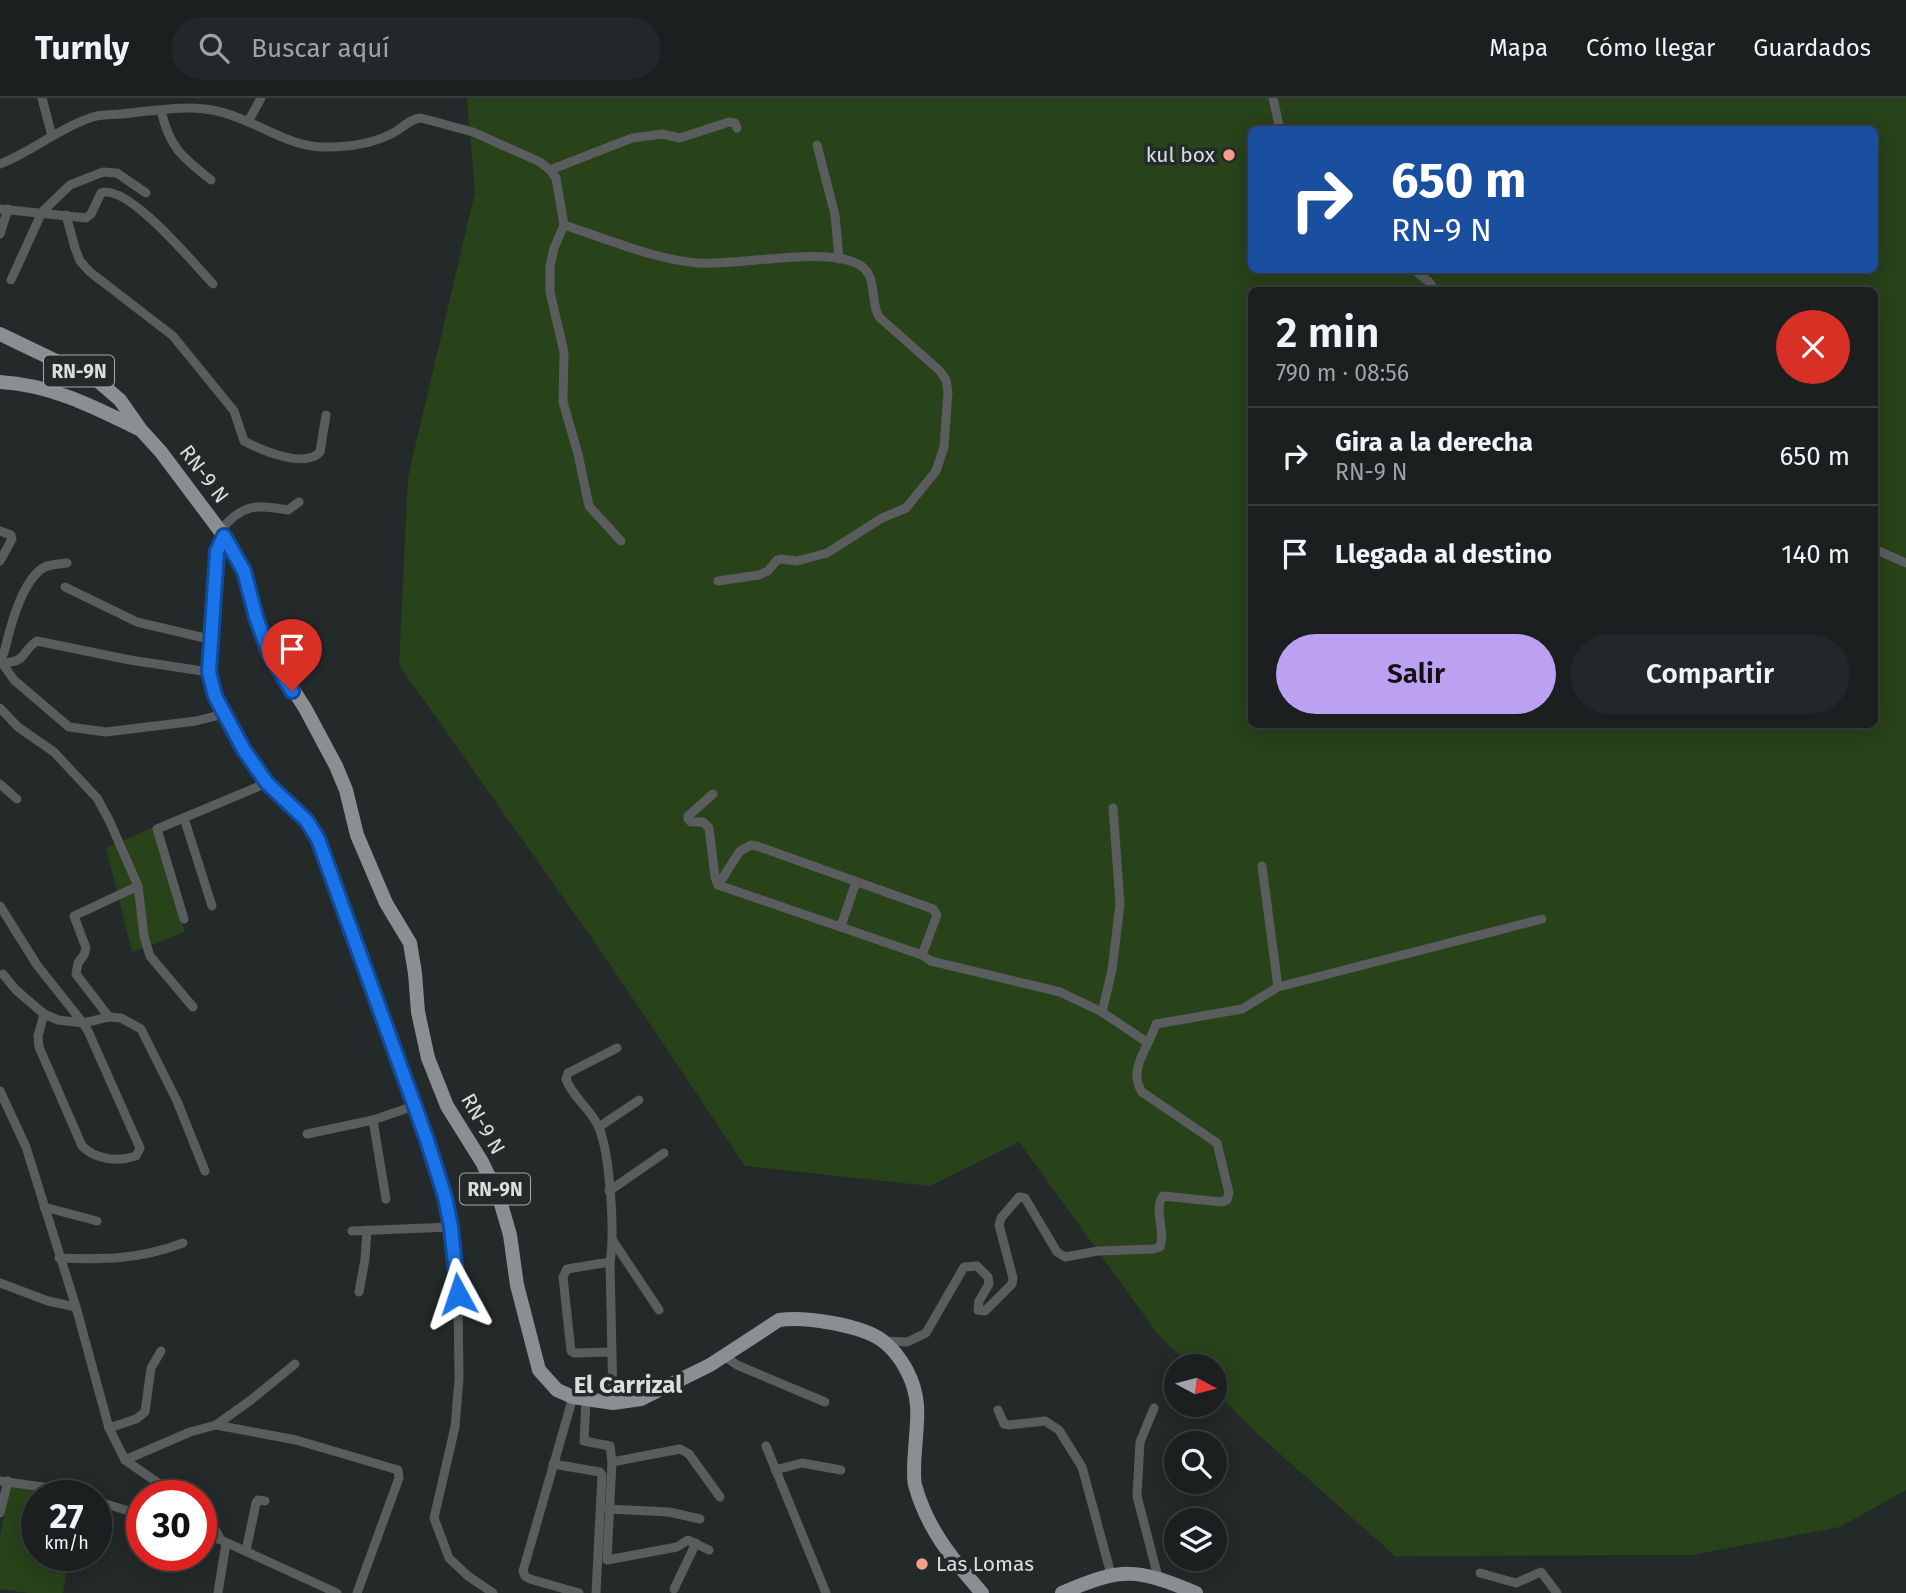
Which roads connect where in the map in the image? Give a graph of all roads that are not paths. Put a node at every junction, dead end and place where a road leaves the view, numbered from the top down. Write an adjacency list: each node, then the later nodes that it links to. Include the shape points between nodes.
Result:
1 (42, 98): 8 (street)
2 (261, 98): 5 (street)
3 (1273, 98): 6 (street)
4 (161, 110): 5 (street, via 214,110); 8 (street, via 91,117); 12 (street, via 171,143)
5 (249, 120): 11 (street, via 295,143 326,147 380,139 421,118 473,132)
6 (1279, 126)
7 (737, 128): 11 (street, via 729,122 680,138 643,135)
8 (52, 136): 10 (street)
9 (817, 145): 19 (street, via 835,215)
10 (0, 164)
11 (550, 170): 17 (street, via 557,183)
12 (211, 180)
13 (146, 193): 15 (street, via 124,176 103,172 70,185)
14 (4, 209): 15 (street); 18 (street)
15 (42, 212): 16 (street); 21 (street)
16 (66, 215): 22 (street, via 88,218 101,193 121,195 139,207); 26 (street, via 80,261 173,336 234,411 244,441 270,454 311,459 320,452)
17 (564, 225): 19 (street, via 696,263); 31 (street, via 550,265 550,292 564,352 563,402 589,506)
18 (0, 234)
19 (839, 259): 36 (street, via 858,264 868,273 879,317 946,380 944,447 936,471 906,508 827,553 797,561 777,560 768,572)
20 (1418, 273): 23 (street)
21 (11, 280)
22 (213, 284)
23 (1433, 287)
24 (0, 334): 27 (main road, RN-9N, via 98,381 120,400)
25 (0, 382): 27 (main road, RN-9N, via 78,399)
26 (326, 415)
27 (141, 430): 30 (main road, RN-9 N / RN-9N)
28 (299, 502): 30 (street, via 289,510 240,510)
29 (0, 531): 33 (street, via 12,539)
30 (222, 533): 38 (street); 96 (main road, RN-9 N / RN-9N, via 244,571 269,653 336,766 386,903 410,943 428,1058 447,1106 499,1197 539,1370 556,1390)
31 (621, 541)
32 (1878, 551): 35 (street)
33 (0, 561)
34 (67, 563): 39 (street, via 40,569 14,612)
35 (1906, 563)
36 (719, 581)
37 (65, 587): 38 (street, via 138,622)
38 (213, 640): 40 (street)
39 (1, 661): 40 (street, via 23,659 37,641); 42 (street, via 14,680 69,727 106,732)
40 (209, 672): 42 (street)
41 (0, 708): 52 (street, via 54,752 97,799)
42 (224, 714): 43 (street)
43 (267, 783): 48 (street); 70 (street, via 307,821 318,839)
44 (0, 784): 46 (street)
45 (713, 794): 51 (street, via 688,819 709,828)
46 (17, 799)
47 (1113, 808): 62 (street, via 1120,904)
48 (184, 818): 54 (street); 55 (street, via 157,830)
49 (1262, 866): 60 (street)
50 (856, 882): 51 (street, via 751,845 740,850); 57 (street); 58 (street, via 936,911)
51 (718, 884): 57 (street)
52 (138, 886): 61 (street, via 150,956); 64 (street, via 74,916 86,948 76,974)
53 (0, 906): 65 (street, via 37,965)
54 (212, 906)
55 (184, 919)
56 (1542, 919): 60 (street)
57 (841, 926): 58 (street)
58 (922, 955): 62 (street, via 1060,992)
59 (1, 972): 63 (street)
60 (1278, 987): 66 (street, via 1242,1009 1156,1024)
61 (193, 1007)
62 (1102, 1012): 66 (street)
63 (44, 1014): 65 (street); 65 (street, via 39,1047 82,1146 90,1154 115,1160 136,1156 137,1140)
64 (109, 1017): 65 (street); 75 (street, via 141,1029)
65 (83, 1023)
66 (1148, 1043): 91 (street, via 1136,1083 1142,1093 1217,1143 1227,1200 1163,1196 1159,1202 1160,1247 1065,1257 1057,1252 1025,1198 1019,1197 999,1225 1013,1278 1008,1290 985,1311 978,1310 988,1277 977,1266 964,1267 926,1333 907,1342)
67 (617, 1048): 72 (street, via 568,1073 566,1079)
68 (0, 1091): 78 (street, via 26,1147)
69 (639, 1100): 72 (street)
70 (414, 1106): 71 (street); 80 (street)
71 (373, 1119): 73 (street); 77 (street)
72 (599, 1127): 76 (street)
73 (307, 1134)
74 (664, 1153): 76 (street)
75 (205, 1171)
76 (609, 1191): 83 (street)
77 (386, 1199)
78 (44, 1207): 79 (street); 85 (street)
79 (97, 1221)
80 (451, 1227): 81 (street); 129 (street, via 459,1379 455,1427 434,1518 449,1558)
81 (367, 1230): 82 (street); 88 (street)
82 (352, 1231)
83 (613, 1241): 86 (street); 90 (street)
84 (183, 1243): 85 (street, via 146,1255)
85 (59, 1258): 89 (street)
86 (610, 1262): 93 (street); 93 (street, via 567,1269 563,1277 570,1352)
87 (0, 1283): 89 (street)
88 (359, 1292)
89 (76, 1307): 102 (street)
90 (659, 1310)
91 (883, 1341): 94 (main road, RN-9 N / RN-9N, via 826,1322 788,1318); 133 (main road, RN-9 N / RN-9N, via 909,1371 917,1403 914,1482 925,1517 952,1559)
92 (161, 1351): 102 (street, via 151,1368 145,1412)
93 (612, 1352): 98 (street)
94 (723, 1355): 97 (street); 98 (main road, RN-9 N / RN-9N, via 641,1399)
95 (295, 1364): 101 (street)
96 (580, 1398): 98 (main road, RN-9 N / RN-9N); 105 (street, via 584,1441 609,1444); 106 (street)
97 (825, 1402)
98 (613, 1403)
99 (1154, 1408): 124 (street, via 1140,1442 1136,1496)
100 (998, 1410): 123 (street, via 1009,1426 1045,1421 1059,1430 1082,1467)
101 (216, 1424): 104 (street); 128 (street, via 296,1440 398,1470)
102 (110, 1428): 104 (street)
103 (766, 1446): 107 (street)
104 (125, 1460): 109 (street)
105 (612, 1462): 111 (street, via 680,1449 689,1454); 113 (street)
106 (553, 1464): 130 (street, via 523,1572); 131 (street, via 602,1475)
107 (775, 1470): 108 (street, via 802,1463); 132 (street)
108 (841, 1470)
109 (154, 1480)
110 (4, 1481): 114 (street)
111 (720, 1497)
112 (265, 1501): 121 (street, via 256,1503)
113 (608, 1509): 115 (street, via 669,1512); 119 (street, via 607,1560 677,1547 688,1540)
114 (0, 1513)
115 (700, 1519)
116 (217, 1531): 118 (street)
117 (217, 1539): 118 (street)
118 (224, 1541): 121 (street); 126 (street)
119 (696, 1543): 120 (street); 125 (street)
120 (709, 1550)
121 (246, 1552): 127 (street)
122 (1480, 1573): 136 (street, via 1517,1583 1541,1572)
123 (1111, 1574): 124 (main road); 134 (main road)
124 (1158, 1577): 135 (main road)
125 (674, 1589)
126 (218, 1593)
127 (337, 1593)
128 (357, 1593)
129 (493, 1593)
130 (579, 1593)
131 (596, 1593)
132 (826, 1593)
133 (982, 1593)
134 (1062, 1593)
135 (1196, 1593)
136 (1557, 1593)

